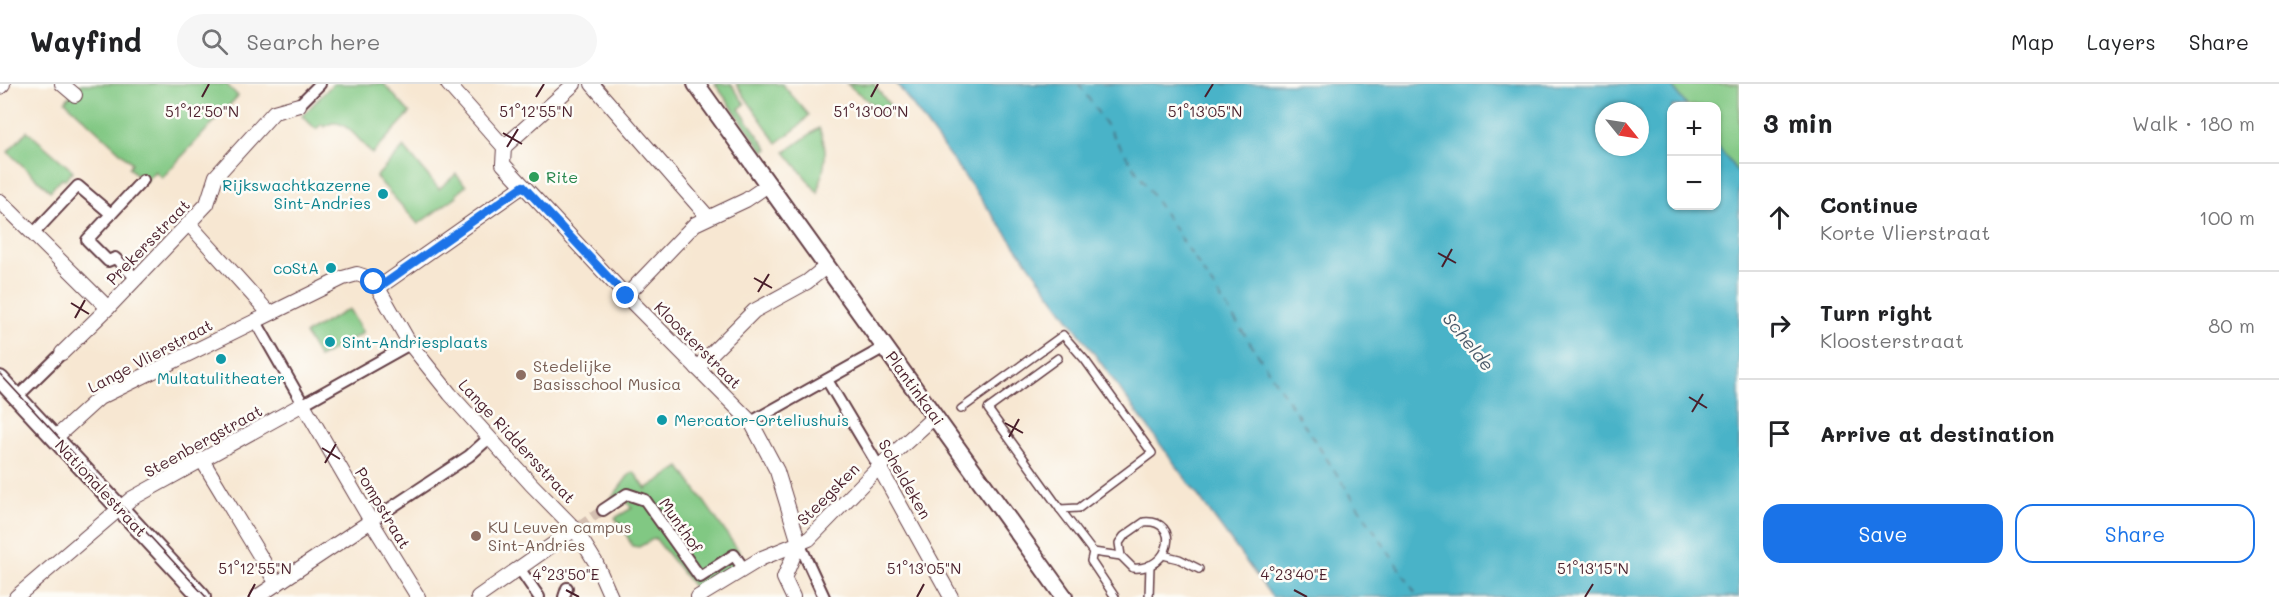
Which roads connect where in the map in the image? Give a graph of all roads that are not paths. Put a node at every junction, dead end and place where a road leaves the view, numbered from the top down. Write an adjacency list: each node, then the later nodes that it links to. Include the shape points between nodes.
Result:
1 (62, 84): 7 (street)
2 (320, 84): 8 (street, Prekersstraat)
3 (448, 84): 9 (street, Kloosterstraat)
4 (574, 84): 9 (street)
5 (592, 84): 15 (street)
6 (696, 84): 11 (street, Plantinkaai)
7 (75, 95)
8 (299, 105): 16 (street, Prekersstraat, via 274,112 216,176 207,204)
9 (504, 147): 12 (street, Kloosterstraat, via 503,164)
10 (143, 180): 14 (street)
11 (768, 185): 15 (street); 18 (street, Plantinkaai)
12 (523, 186): 20 (street); 21 (street, Kloosterstraat)
13 (0, 201): 17 (street)
14 (111, 214): 17 (street, via 78,186); 19 (street, via 87,240 108,261 115,258)
15 (708, 217): 21 (street, via 695,224)
16 (189, 224): 19 (street, Prekersstraat); 23 (street)
17 (33, 234): 22 (street)
18 (827, 266): 26 (street, Plantinkaai); 29 (street, via 807,282 754,311)
19 (137, 279): 22 (street, Prekersstraat)
20 (378, 288): 23 (street, via 363,276 351,275); 25 (street)
21 (626, 296): 29 (street, Kloosterstraat)
22 (108, 308): 27 (street, Prekersstraat)
23 (269, 313): 24 (street, Lange Vlierstraat)
24 (255, 320): 33 (street); 37 (street, Lange Vlierstraat, via 99,398)
25 (410, 344): 33 (street); 38 (street, Lange Riddersstraat)
26 (885, 347): 31 (street); 35 (street, Plantinkaai)
27 (62, 353): 32 (street, Prekersstraat)
28 (1058, 358): 42 (lane, via 988,409)
29 (697, 368): 36 (street, Kloosterstraat)
30 (0, 379): 32 (street, Nationalestraat)
31 (827, 380): 36 (street); 40 (street, Scheldeken)
32 (17, 397): 37 (street, Nationalestraat)
33 (303, 404): 39 (street, Steenbergstraat); 44 (street, Pompstraat)
34 (961, 409): 42 (lane, via 1063,335 1152,453 1079,508)
35 (936, 416): 40 (street, Steegsken); 57 (street, Plantinkaai)
36 (751, 422): 46 (street, Kloosterstraat, via 777,471)
37 (54, 438): 41 (street, Nationalestraat)
38 (489, 438): 44 (street, via 469,456); 45 (street, Lange Riddersstraat)
39 (202, 460): 41 (street, Steenbergstraat); 55 (street)
40 (879, 467): 46 (street, Steegsken, via 809,539); 67 (street, Scheldeken)
41 (120, 509): 58 (street, Steenbergstraat); 59 (street, Nationalestraat)
42 (1060, 509): 47 (lane)
43 (603, 510): 54 (street, Munthof, via 627,494 645,500)
44 (371, 521): 55 (street); 61 (street, Pompstraat)
45 (578, 527): 51 (street); 64 (street, Lange Riddersstraat)
46 (799, 543): 52 (street); 65 (street, via 784,578); 66 (street)
47 (1093, 552): 49 (lane); 68 (lane, via 1091,561)
48 (1163, 555): 49 (lane, via 1168,539 1159,525 1144,522 1119,543); 50 (lane); 53 (lane)
49 (1122, 556): 50 (lane, via 1133,568)
50 (1150, 565): 69 (lane)
51 (519, 568): 62 (street); 63 (street)
52 (744, 569): 54 (street, Munthof, via 734,555); 56 (street)
53 (1198, 569)
54 (700, 577): 56 (street, Munthof)
55 (277, 584): 60 (street)
56 (703, 594)
57 (1059, 595)
58 (16, 597)
59 (202, 597)
60 (257, 597)
61 (418, 597)
62 (478, 597)
63 (539, 597)
64 (611, 597)
65 (793, 597)
66 (824, 597)
67 (951, 597)
68 (1115, 597)
69 (1149, 597)

